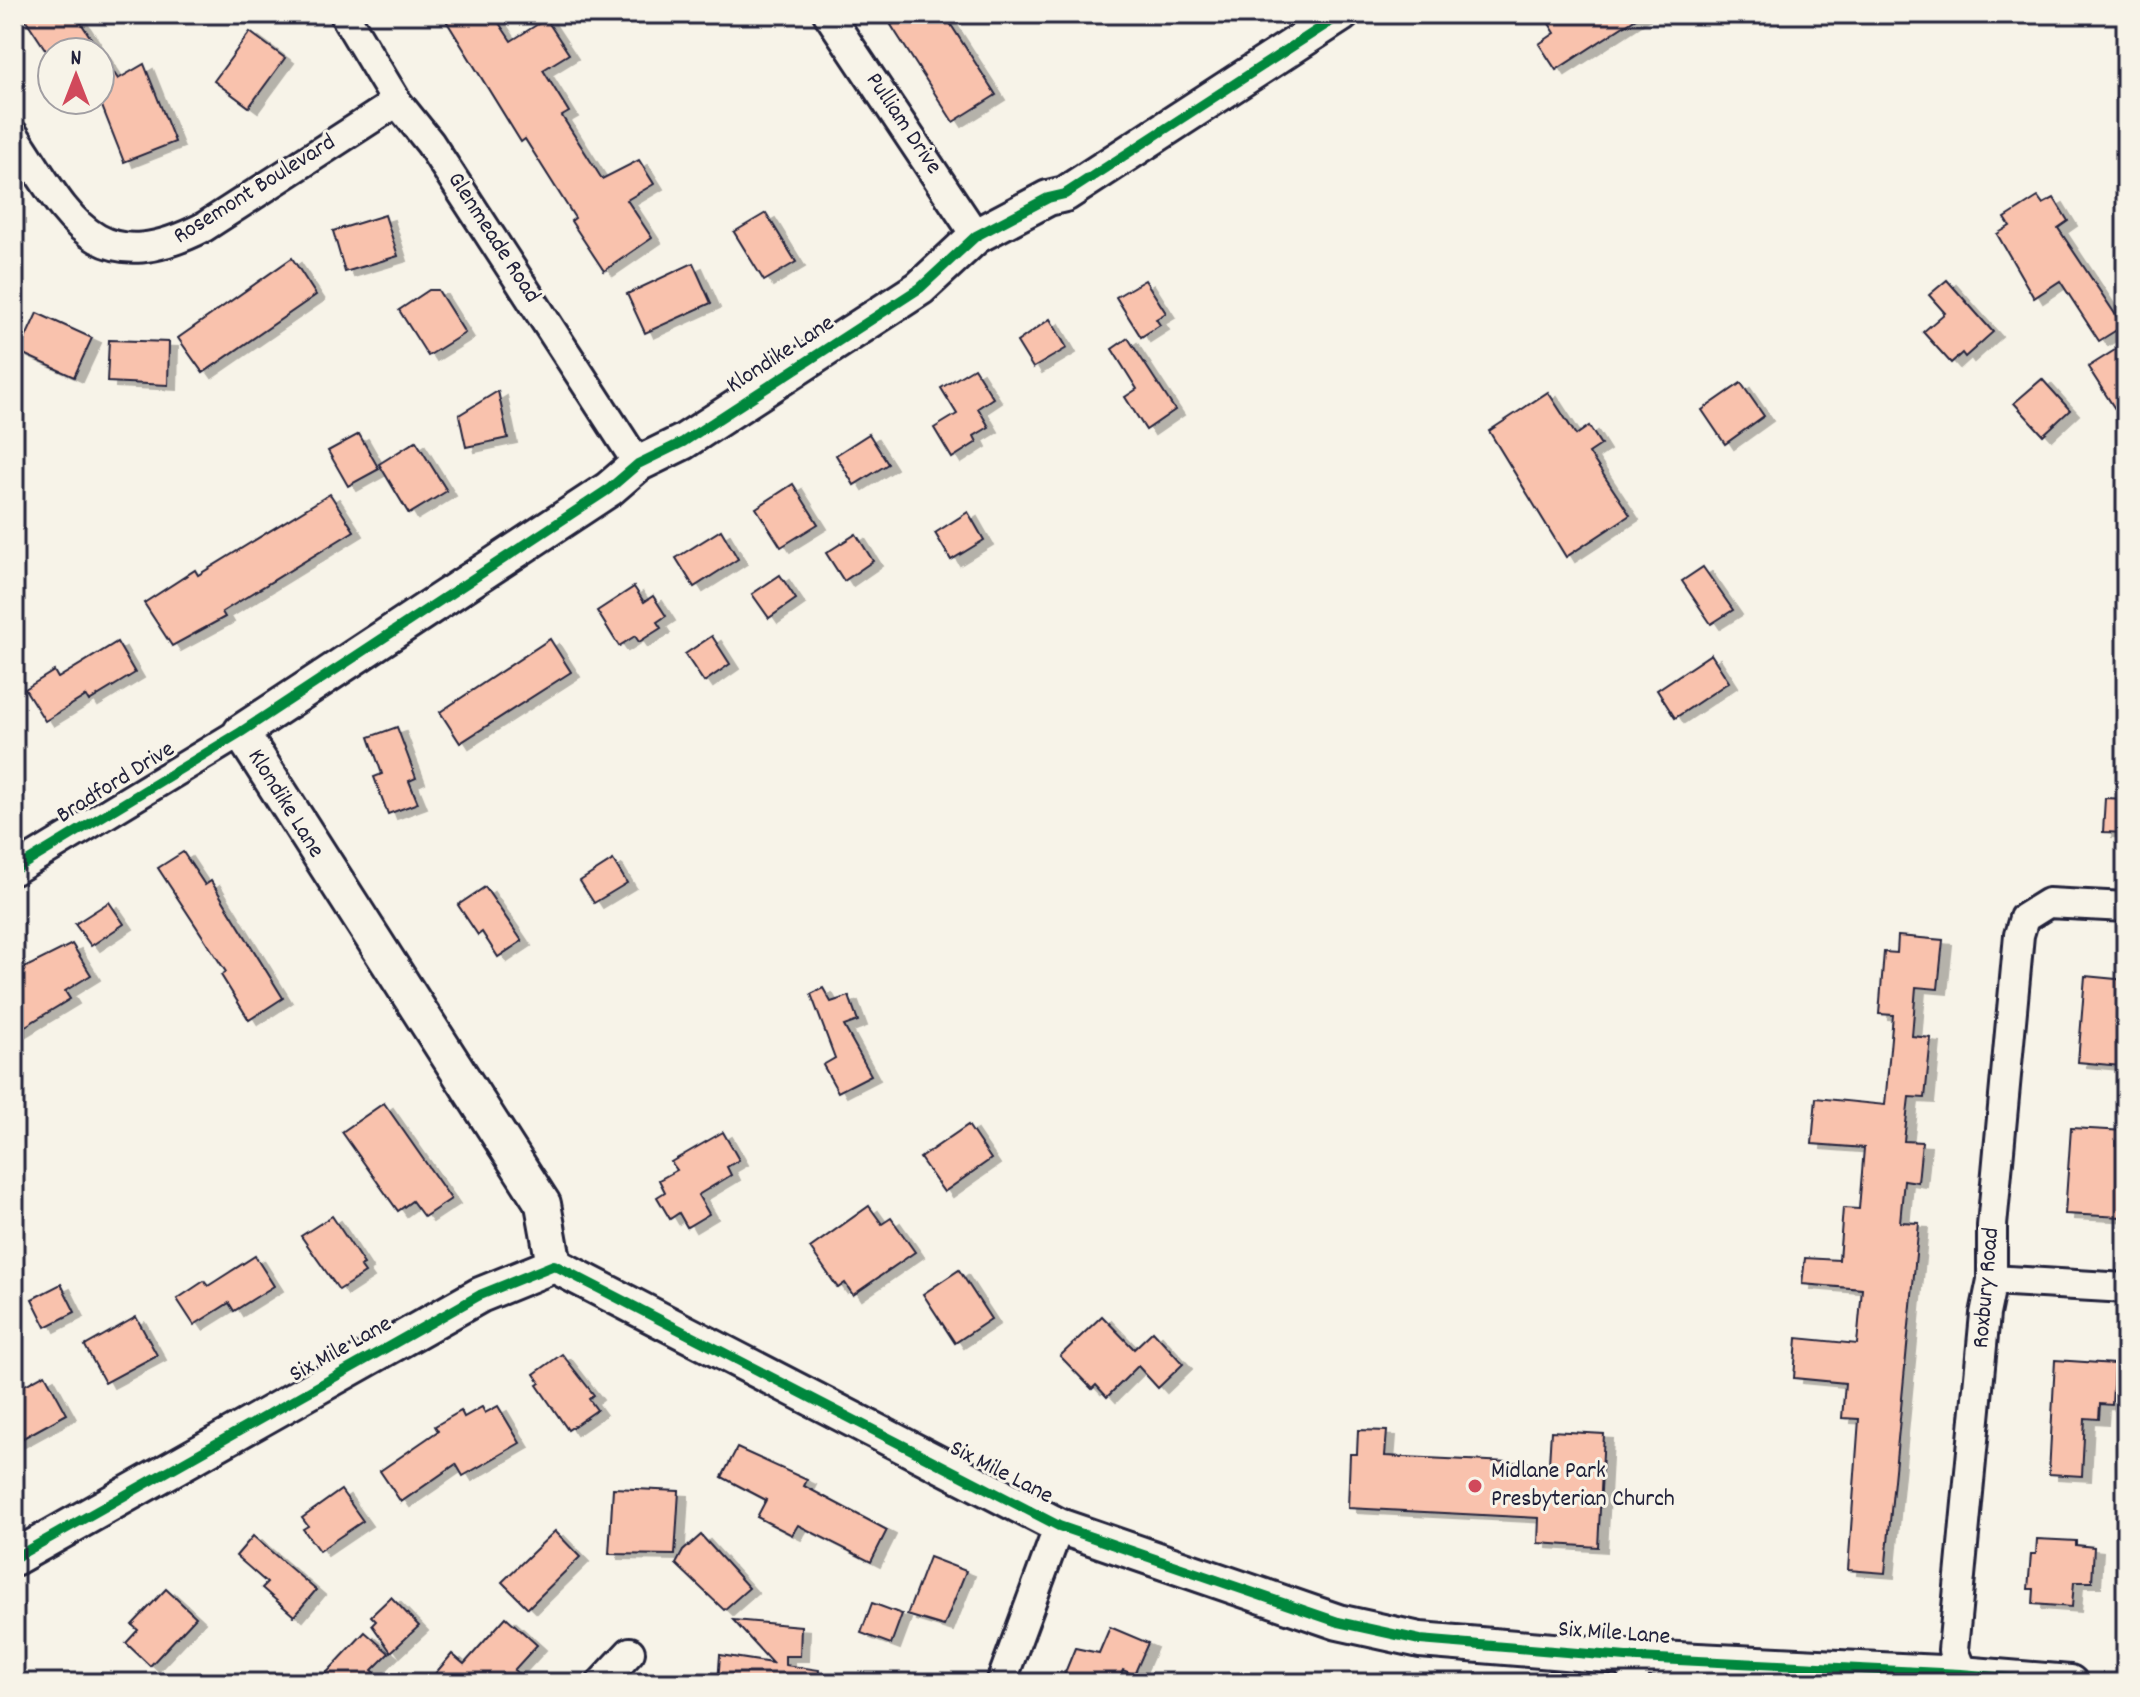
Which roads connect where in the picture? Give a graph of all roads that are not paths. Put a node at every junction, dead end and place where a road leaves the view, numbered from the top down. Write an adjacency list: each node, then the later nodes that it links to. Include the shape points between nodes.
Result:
1 (344, 14): 4 (street, Glenmeade Road)
2 (828, 14): 6 (street, Pulliam Drive)
3 (1342, 14): 6 (street, Klondike Lane, via 1065,194)
4 (397, 102): 5 (street, Rosemont Boulevard, via 204,227 149,249 119,247 84,231); 7 (street, Glenmeade Road, via 430,143)
5 (14, 135)
6 (976, 236): 7 (street, Klondike Lane, via 920,288 683,442)
7 (638, 464): 8 (street, Klondike Lane, via 609,489)
8 (241, 732): 9 (street, Bradford Drive); 11 (street, Klondike Lane, via 543,1204)
9 (14, 870)
10 (2126, 907): 12 (street, Roxbury Road, via 2048,903 2024,918 1992,1226)
11 (554, 1265): 14 (street, Six Mile Lane); 15 (street, Six Mile Lane, via 480,1295)
12 (1992, 1280): 13 (street); 18 (street, Roxbury Road, via 1953,1650)
13 (2126, 1288)
14 (1059, 1526): 17 (street, Six Mile Lane, via 1338,1622 1420,1640); 20 (street)
15 (14, 1558)
16 (630, 1652): 19 (street)
17 (1635, 1671): 18 (street, Six Mile Lane)
18 (1964, 1678): 21 (street, Six Mile Lane)
19 (601, 1683)
20 (1001, 1683)
21 (2070, 1683)

